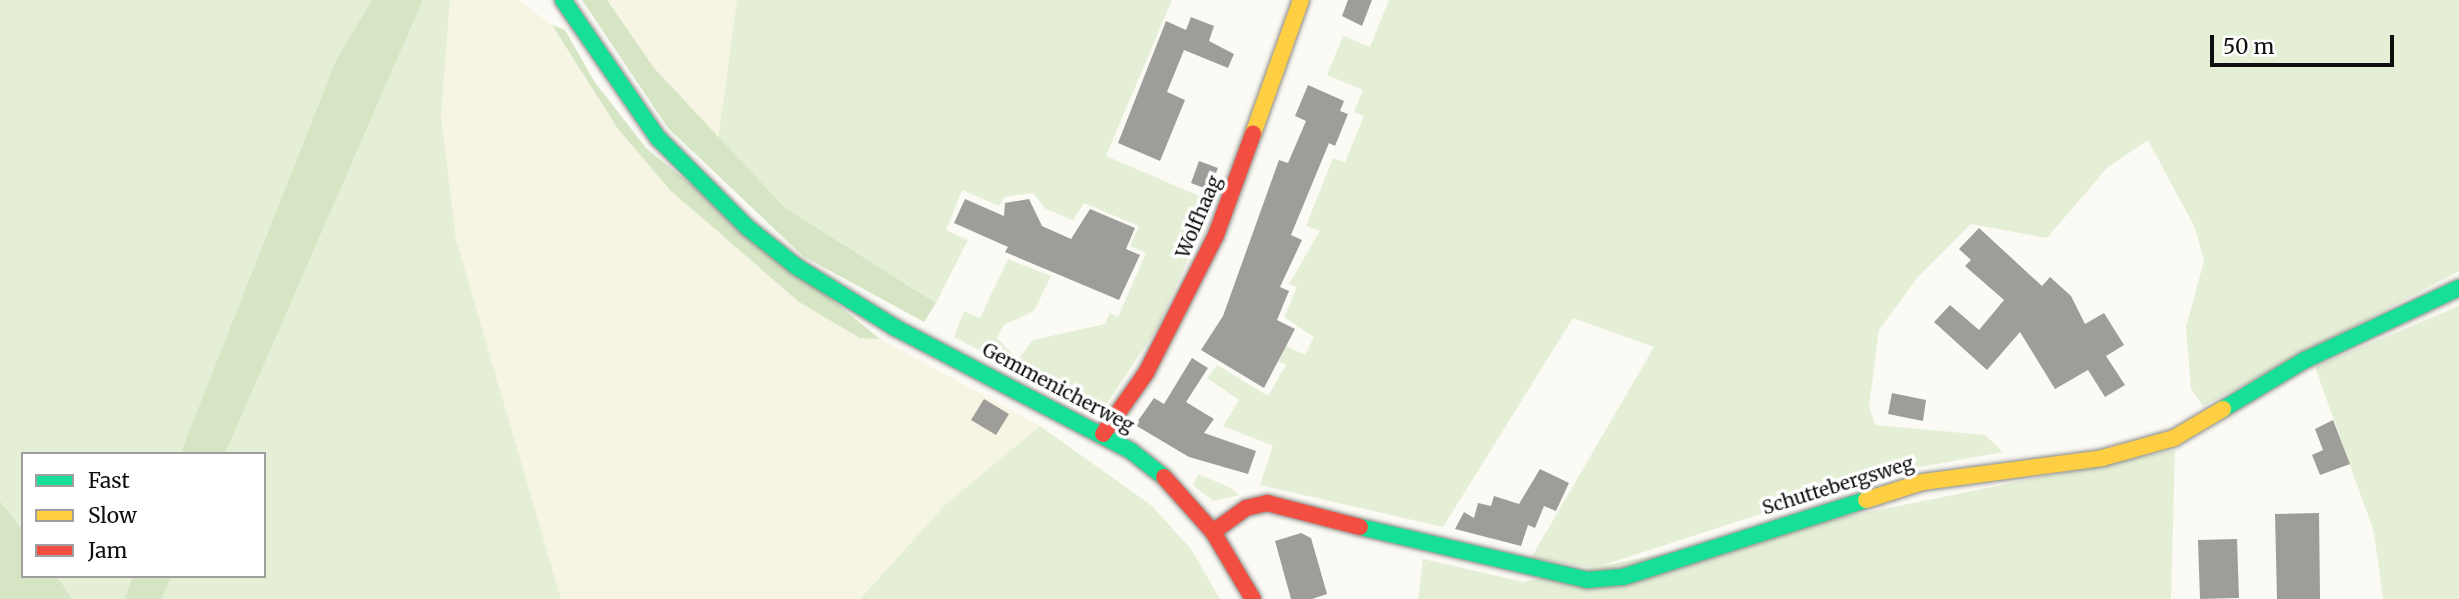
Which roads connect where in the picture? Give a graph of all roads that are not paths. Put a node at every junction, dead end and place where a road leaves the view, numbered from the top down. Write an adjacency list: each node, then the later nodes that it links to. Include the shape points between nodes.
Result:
1 (563, 0): 4 (street, Gemmenicherweg, via 657,138 748,228 797,267 894,327)
2 (1301, 0): 4 (street, Wolfhaag, via 1216,235 1146,373)
3 (2459, 288): 5 (street, Schuttebergsweg, via 2305,360 2174,438 2102,458 1923,482 1623,577 1547,573 1267,503 1246,508)
4 (1103, 434): 5 (street, Gemmenicherweg, via 1171,484)
5 (1213, 532): 6 (street, Gemmenicherweg)
6 (1253, 599)

